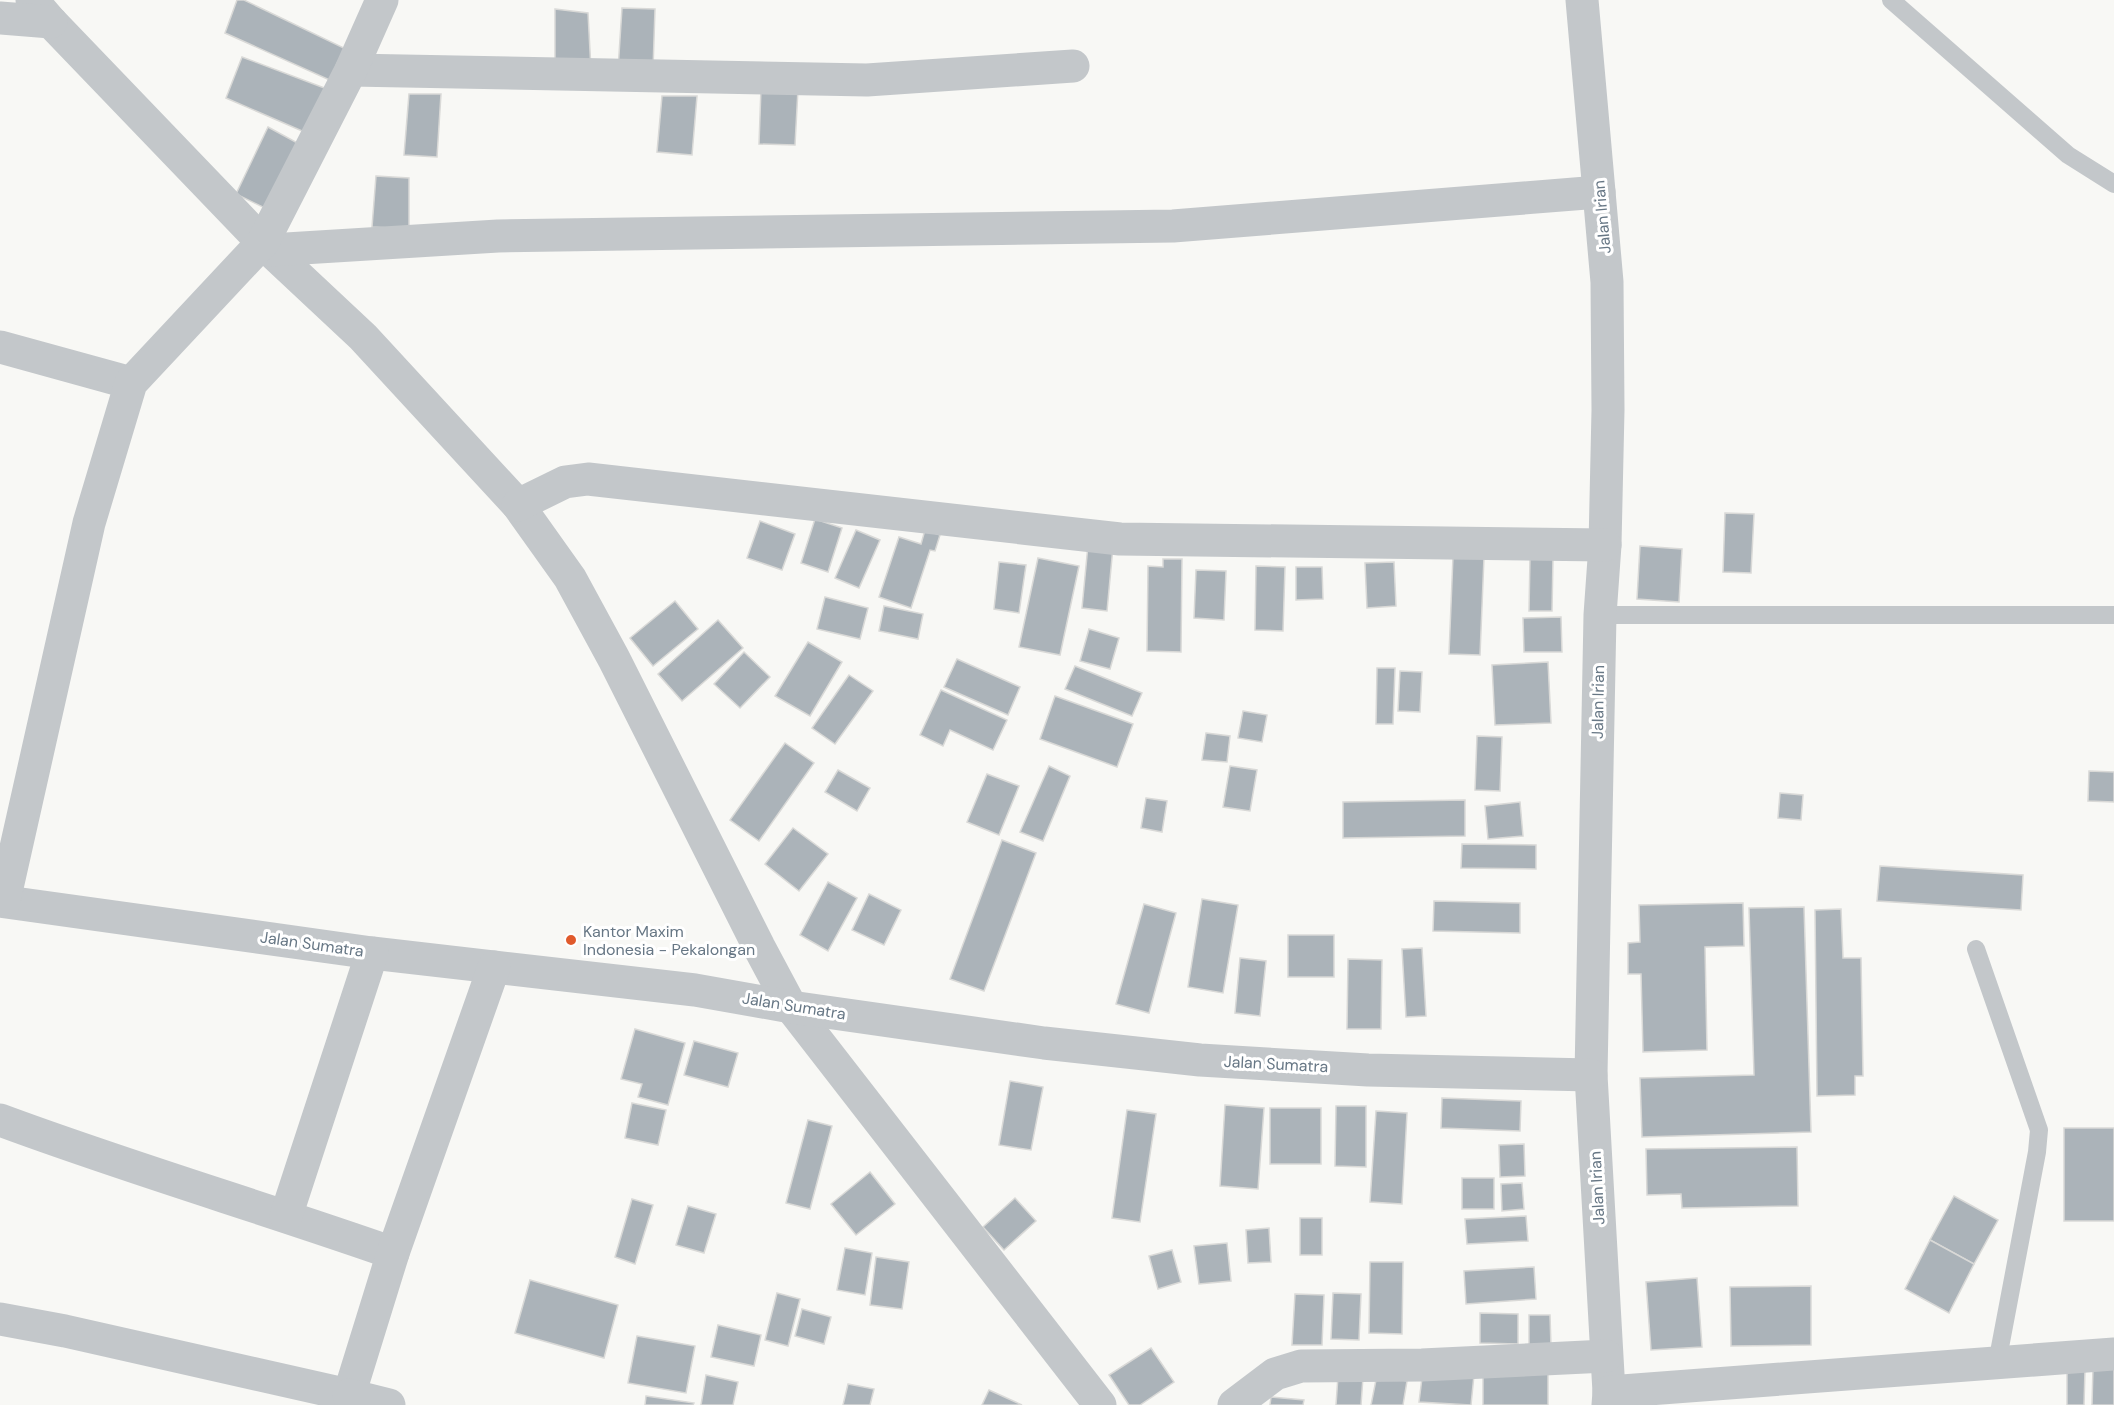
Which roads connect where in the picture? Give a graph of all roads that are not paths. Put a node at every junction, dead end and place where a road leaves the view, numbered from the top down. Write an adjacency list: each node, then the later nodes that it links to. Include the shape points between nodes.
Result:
1 (382, 0): 7 (street)
2 (1582, 0): 9 (street, Jalan Irian)
3 (1891, 0): 8 (lane, via 2068,155)
4 (42, 11): 5 (street); 10 (street)
5 (0, 18)
6 (1073, 66): 7 (street, via 867,80)
7 (351, 70): 10 (street)
8 (2114, 184)
9 (1599, 192): 10 (street, via 1173,225 498,236); 14 (street, Jalan Irian, via 1607,282)
10 (266, 246): 12 (street); 13 (street, via 363,337)
11 (0, 347): 12 (street)
12 (131, 383): 17 (street, via 89,523)
13 (518, 505): 14 (street, via 565,482 588,479 1120,538); 21 (street, via 587,609)
14 (1605, 545): 15 (street, Jalan Irian)
15 (1600, 615): 16 (lane); 22 (street, Jalan Irian)
16 (2114, 615)
17 (2, 901): 19 (street, Jalan Sumatra)
18 (1976, 949): 29 (lane, via 2039,1130)
19 (372, 952): 20 (street, Jalan Sumatra); 24 (street)
20 (494, 967): 21 (street, Jalan Sumatra, via 695,990); 25 (street)
21 (791, 1007): 22 (street, Jalan Sumatra, via 1044,1043 1200,1060 1368,1070); 33 (street)
22 (1591, 1075): 28 (street, Jalan Irian)
23 (0, 1120): 24 (street)
24 (286, 1216): 25 (street)
25 (393, 1253): 30 (street)
26 (0, 1319): 30 (street)
27 (2114, 1354): 29 (street)
28 (1606, 1356): 31 (street, Jalan Irian); 34 (street, via 1301,1366 1275,1374)
29 (1997, 1363): 31 (street)
30 (350, 1395): 32 (street)
31 (1609, 1399)
32 (389, 1405)
33 (1100, 1405)
34 (1234, 1405)

